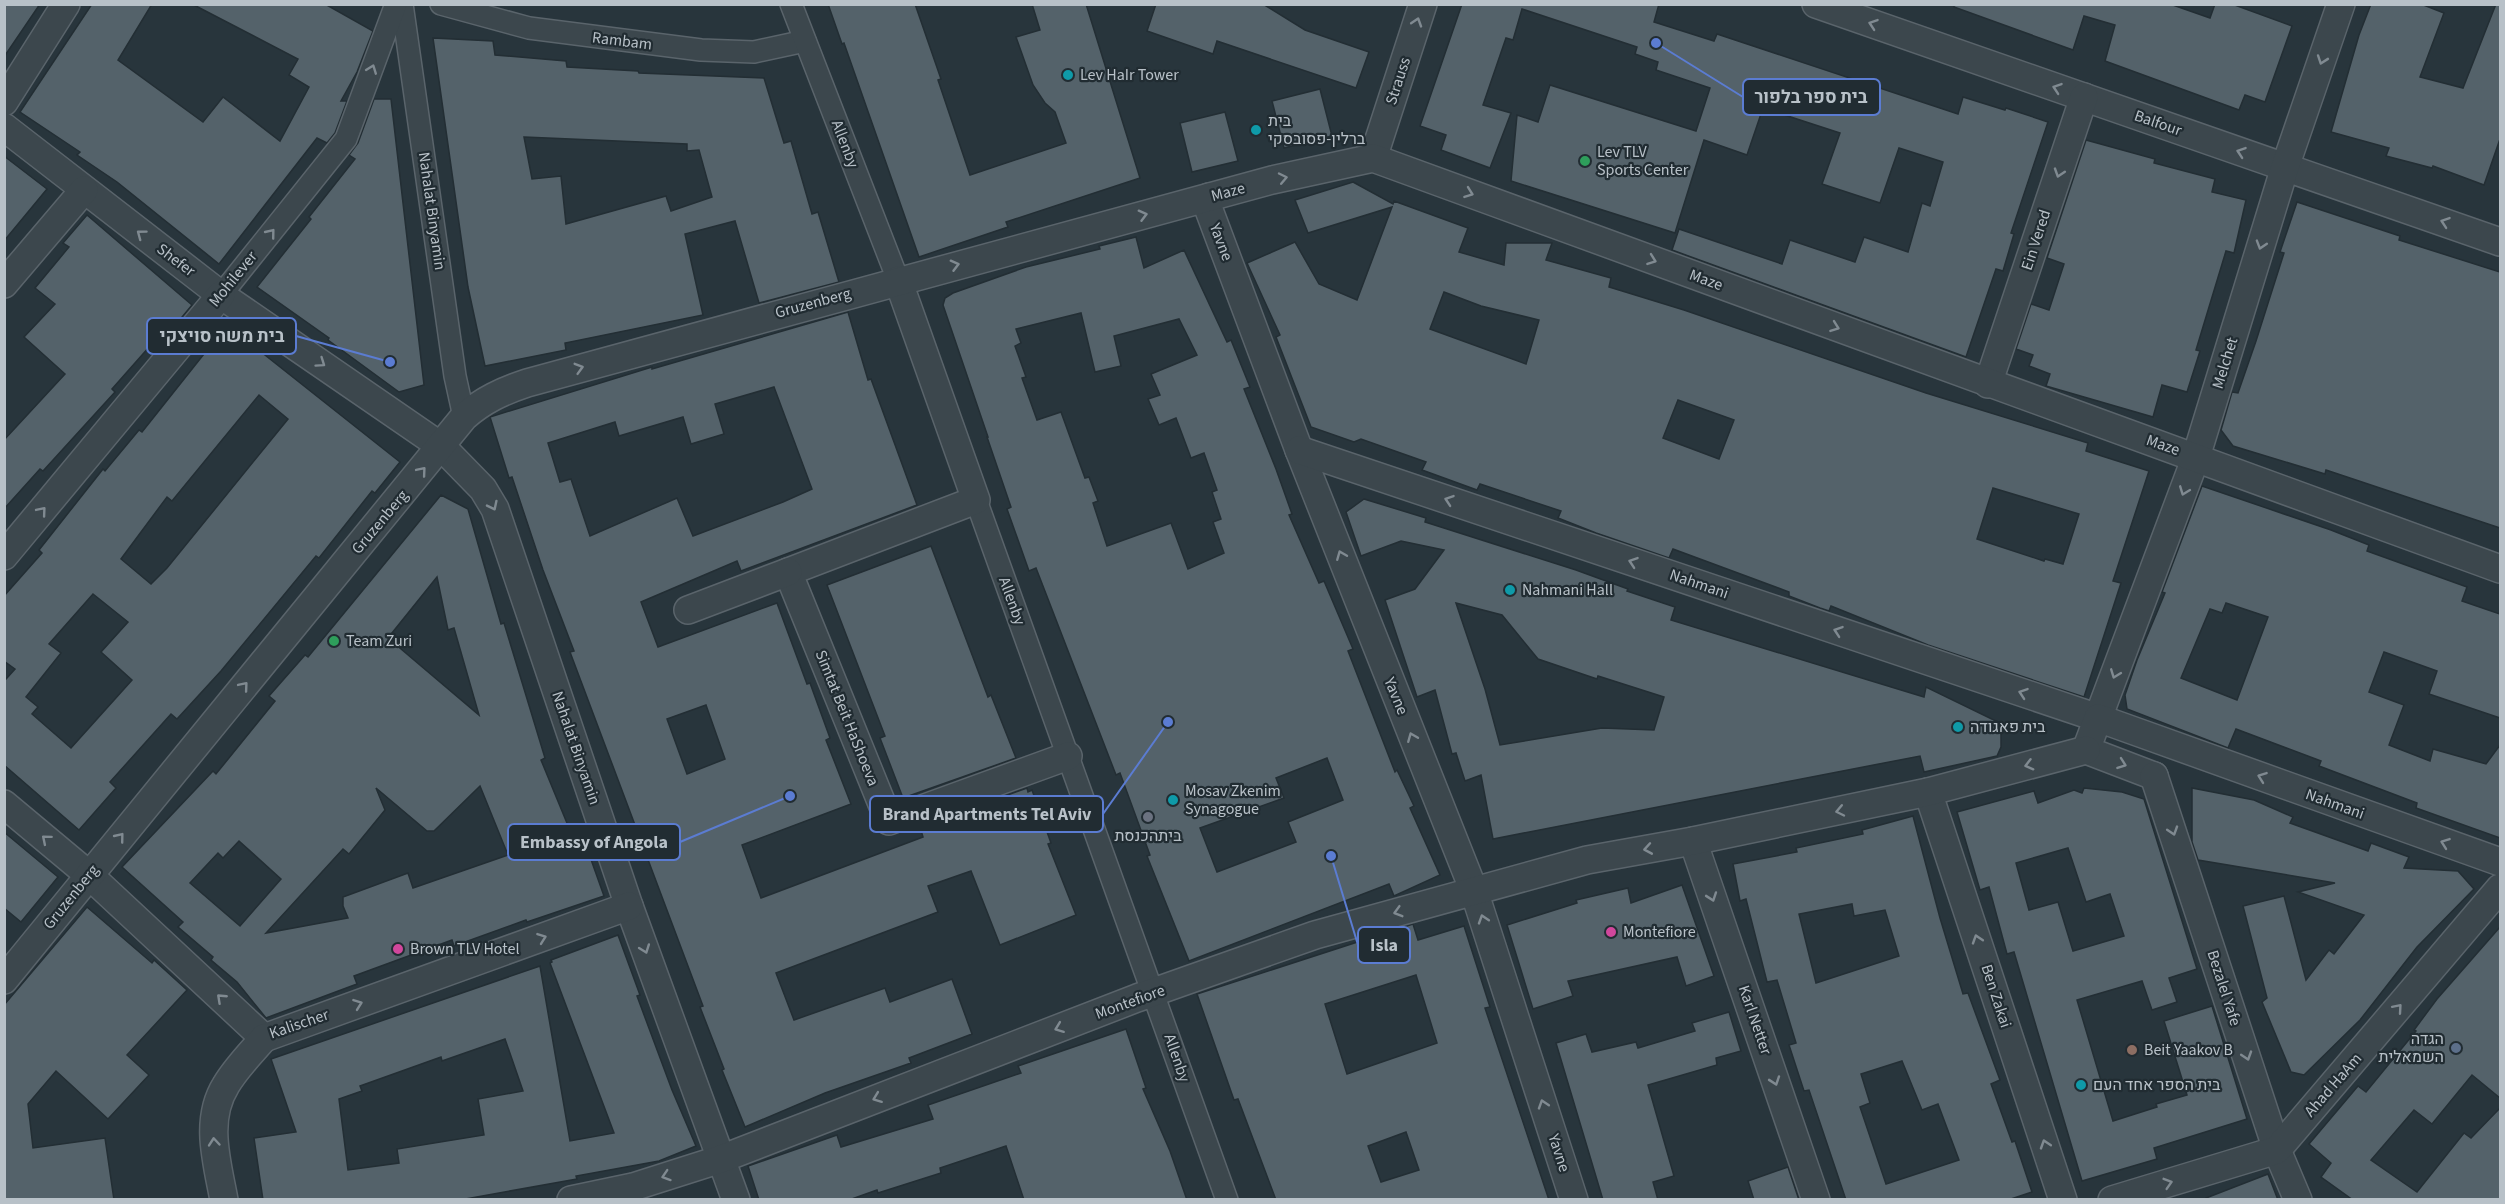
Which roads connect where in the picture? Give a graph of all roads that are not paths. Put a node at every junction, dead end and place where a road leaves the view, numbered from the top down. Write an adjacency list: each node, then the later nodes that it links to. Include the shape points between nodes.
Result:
1 (66, 4): 11 (street)
2 (396, 4): 20 (street, Mohilever, one-way to 2, via 346,139)
3 (402, 4): 22 (street, Nahalat Binyamin)
4 (441, 4): 9 (street, Rambam, via 529,28 700,50 754,52)
5 (791, 4): 9 (street, Allenby)
6 (1422, 4): 13 (street, Strauss, one-way to 6)
7 (1816, 4): 10 (street, Balfour, one-way to 7)
8 (2342, 4): 14 (street, Melchet, one-way to 14)
9 (805, 41): 18 (street, Allenby)
10 (2084, 97): 14 (street, Balfour, one-way to 10); 21 (street, Ein Vered, one-way to 21)
11 (4, 102)
12 (4, 127): 15 (street, Shefer)
13 (1373, 158): 16 (street, Maze, one-way to 13); 21 (street, Maze, one-way to 21)
14 (2285, 167): 17 (street, Balfour, one-way to 14); 25 (street, Melchet, one-way to 25)
15 (84, 190): 19 (street); 20 (street, Shefer, one-way to 15)
16 (1209, 197): 18 (street, Maze, one-way to 16); 24 (street, Yavne, via 1206,202)
17 (2500, 242)
18 (898, 280): 22 (street, Gruzenberg, one-way to 18, via 489,398 527,383); 26 (street, Allenby)
19 (4, 284)
20 (220, 295): 23 (street, Shefer, one-way to 23); 27 (street, Mohilever, one-way to 20)
21 (1988, 384): 25 (street, Maze)
22 (464, 417): 23 (street, Gruzenberg)
23 (442, 447): 40 (street, Gruzenberg, one-way to 23); 43 (street, Nahalat Binyamin, one-way to 43, via 483,489 495,509)
24 (1299, 450): 31 (street, Nahmani, one-way to 24); 42 (street, Yavne, one-way to 24)
25 (2196, 457): 28 (street, Maze); 31 (street, Melchet, one-way to 31)
26 (976, 500): 29 (street); 34 (street, Allenby)
27 (4, 556)
28 (2500, 569)
29 (788, 572): 30 (street); 34 (street, Simtat Beit HaShoeva, via 889,821)
30 (688, 610)
31 (2098, 718): 32 (street, Nahmani); 33 (street, Melchet)
32 (2170, 745): 35 (street); 39 (street, Nahmani, one-way to 32)
33 (2086, 750): 35 (street, one-way to 35); 36 (street, Montefiore, one-way to 36)
34 (1068, 756): 45 (street, Allenby)
35 (2154, 776): 47 (street, Bezalel Yafe, one-way to 47)
36 (1928, 792): 38 (street, Montefiore, one-way to 38); 55 (street, Ben Zakai, one-way to 36)
37 (4, 804): 40 (street, Kalischer, one-way to 37)
38 (1693, 841): 42 (street, Montefiore, one-way to 42, via 1587,860); 54 (street, Karl Netter, one-way to 54)
39 (2500, 862)
40 (88, 875): 44 (street, Gruzenberg); 46 (street, Kalischer, one-way to 40)
41 (2500, 888): 47 (street, Ahad HaAm, one-way to 41)
42 (1474, 891): 45 (street, Montefiore, one-way to 45, via 1315,935); 53 (street, Yavne, one-way to 42)
43 (629, 906): 46 (street, Kalischer, one-way to 43); 48 (street, Nahalat Binyamin, one-way to 48)
44 (4, 980)
45 (1153, 993): 48 (street, Montefiore, one-way to 48); 52 (street, Allenby)
46 (264, 1038): 49 (street, one-way to 46, via 213,1133 216,1109 226,1085)
47 (2277, 1150): 56 (street, one-way to 47); 57 (street, Bezalel Yafe)
48 (721, 1159): 50 (street, Montefiore, one-way to 50, via 633,1187); 51 (street, Nahalat Binyamin)
49 (224, 1200)
50 (571, 1200)
51 (736, 1200)
52 (1227, 1200)
53 (1574, 1200)
54 (1816, 1200)
55 (2063, 1200)
56 (2112, 1200)
57 (2298, 1200)

